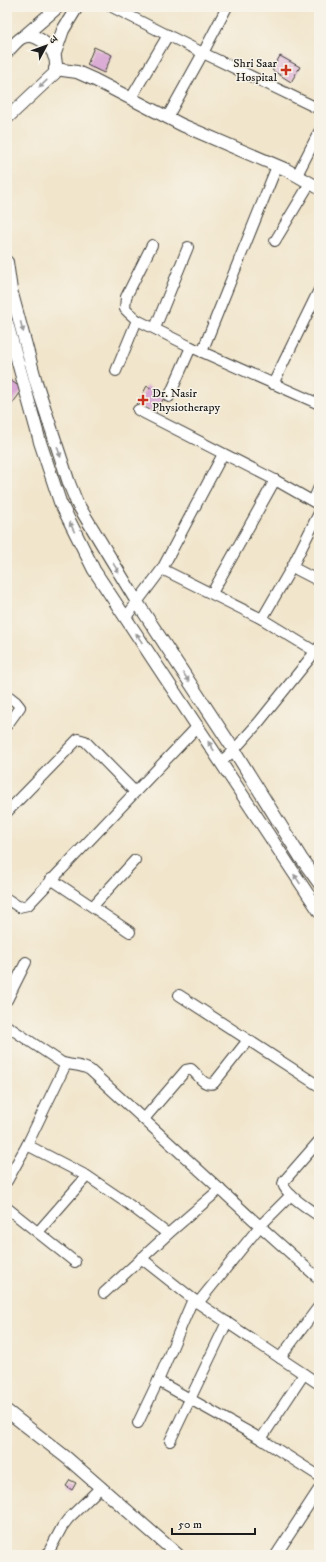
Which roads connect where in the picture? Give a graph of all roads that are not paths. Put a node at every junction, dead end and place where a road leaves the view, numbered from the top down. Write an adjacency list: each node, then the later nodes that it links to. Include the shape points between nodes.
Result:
1 (58, 7): 6 (street)
2 (77, 7): 9 (street, via 63,30)
3 (112, 7): 5 (street)
4 (227, 7): 8 (street)
5 (168, 35): 8 (street); 11 (street)
6 (23, 37): 7 (street); 9 (street, via 42,40)
7 (7, 52)
8 (203, 53): 12 (street); 14 (street)
9 (54, 56): 10 (street)
10 (55, 68): 11 (street, via 77,72); 13 (street, one-way to 13, via 55,73)
11 (131, 98): 14 (street)
12 (319, 109)
13 (7, 118)
14 (167, 118): 16 (street)
15 (319, 132): 17 (street)
16 (277, 166): 17 (street); 28 (street)
17 (297, 175): 18 (street)
18 (314, 185): 19 (street)
19 (275, 241)
20 (152, 245): 24 (street, via 126,297 125,309)
21 (188, 247): 26 (street)
22 (7, 262): 43 (street, one-way to 43, via 11,290 36,382 69,484 77,504)
23 (319, 290): 30 (street)
24 (137, 320): 26 (street); 29 (street)
25 (7, 323): 44 (street, one-way to 25, via 94,570 60,502 40,442)
26 (155, 328): 27 (street)
27 (192, 346): 28 (street); 31 (street)
28 (202, 352): 30 (street)
29 (116, 371)
30 (273, 384): 32 (street)
31 (169, 397)
32 (319, 404)
33 (138, 410): 34 (street)
34 (223, 454): 35 (street); 40 (street)
35 (275, 480): 37 (street); 42 (street)
36 (319, 487): 37 (street)
37 (316, 503)
38 (319, 513): 39 (street)
39 (292, 566): 41 (street); 45 (street)
40 (162, 569): 42 (street); 43 (street)
41 (319, 581)
42 (212, 593): 45 (street)
43 (137, 602): 44 (street); 50 (street, one-way to 50)
44 (126, 617): 49 (street, one-way to 44)
45 (262, 619): 46 (street)
46 (318, 650): 50 (street)
47 (7, 695): 48 (street, via 20,707)
48 (7, 724)
49 (198, 726): 51 (street, one-way to 49); 52 (street)
50 (234, 750): 51 (street); 56 (street, via 301,858)
51 (221, 762): 59 (street, one-way to 51)
52 (135, 792): 53 (street, via 84,741 78,739); 55 (street)
53 (7, 812)
54 (135, 860): 58 (street)
55 (52, 879): 57 (street, via 26,907 19,908); 58 (street)
56 (319, 882)
57 (7, 899)
58 (93, 906): 60 (street)
59 (319, 911)
60 (130, 932)
61 (26, 962): 63 (street)
62 (179, 995): 65 (street)
63 (7, 1000)
64 (7, 1026): 66 (street)
65 (248, 1040): 67 (street); 68 (street, via 214,1083 205,1083 194,1071 186,1070)
66 (66, 1064): 68 (street, via 85,1066); 70 (street)
67 (319, 1086)
68 (144, 1119): 73 (street)
69 (319, 1141): 74 (street, via 284,1181 284,1188)
70 (27, 1146): 71 (street); 72 (street)
71 (87, 1176): 78 (street); 79 (street)
72 (7, 1181)
73 (220, 1189): 77 (street); 79 (street)
74 (291, 1195): 76 (street); 77 (street)
75 (7, 1208): 78 (street)
76 (319, 1216)
77 (260, 1226): 82 (street); 84 (street)
78 (38, 1232): 81 (street)
79 (168, 1234): 80 (street)
80 (141, 1258): 83 (street); 84 (street)
81 (75, 1262)
82 (319, 1279)
83 (104, 1293)
84 (195, 1301): 86 (street); 89 (street)
85 (319, 1306): 87 (street)
86 (227, 1322): 87 (street); 91 (street)
87 (280, 1358): 88 (street)
88 (304, 1374): 90 (street); 94 (street)
89 (158, 1381): 91 (street); 93 (street)
90 (319, 1384)
91 (190, 1398): 94 (street); 95 (street)
92 (7, 1411): 97 (street, via 40,1435)
93 (138, 1423)
94 (261, 1439): 96 (street)
95 (170, 1441)
96 (319, 1476)
97 (101, 1487): 99 (street, via 68,1519); 100 (street)
98 (319, 1489): 101 (street)
99 (47, 1555)
100 (178, 1555)
101 (276, 1555)

